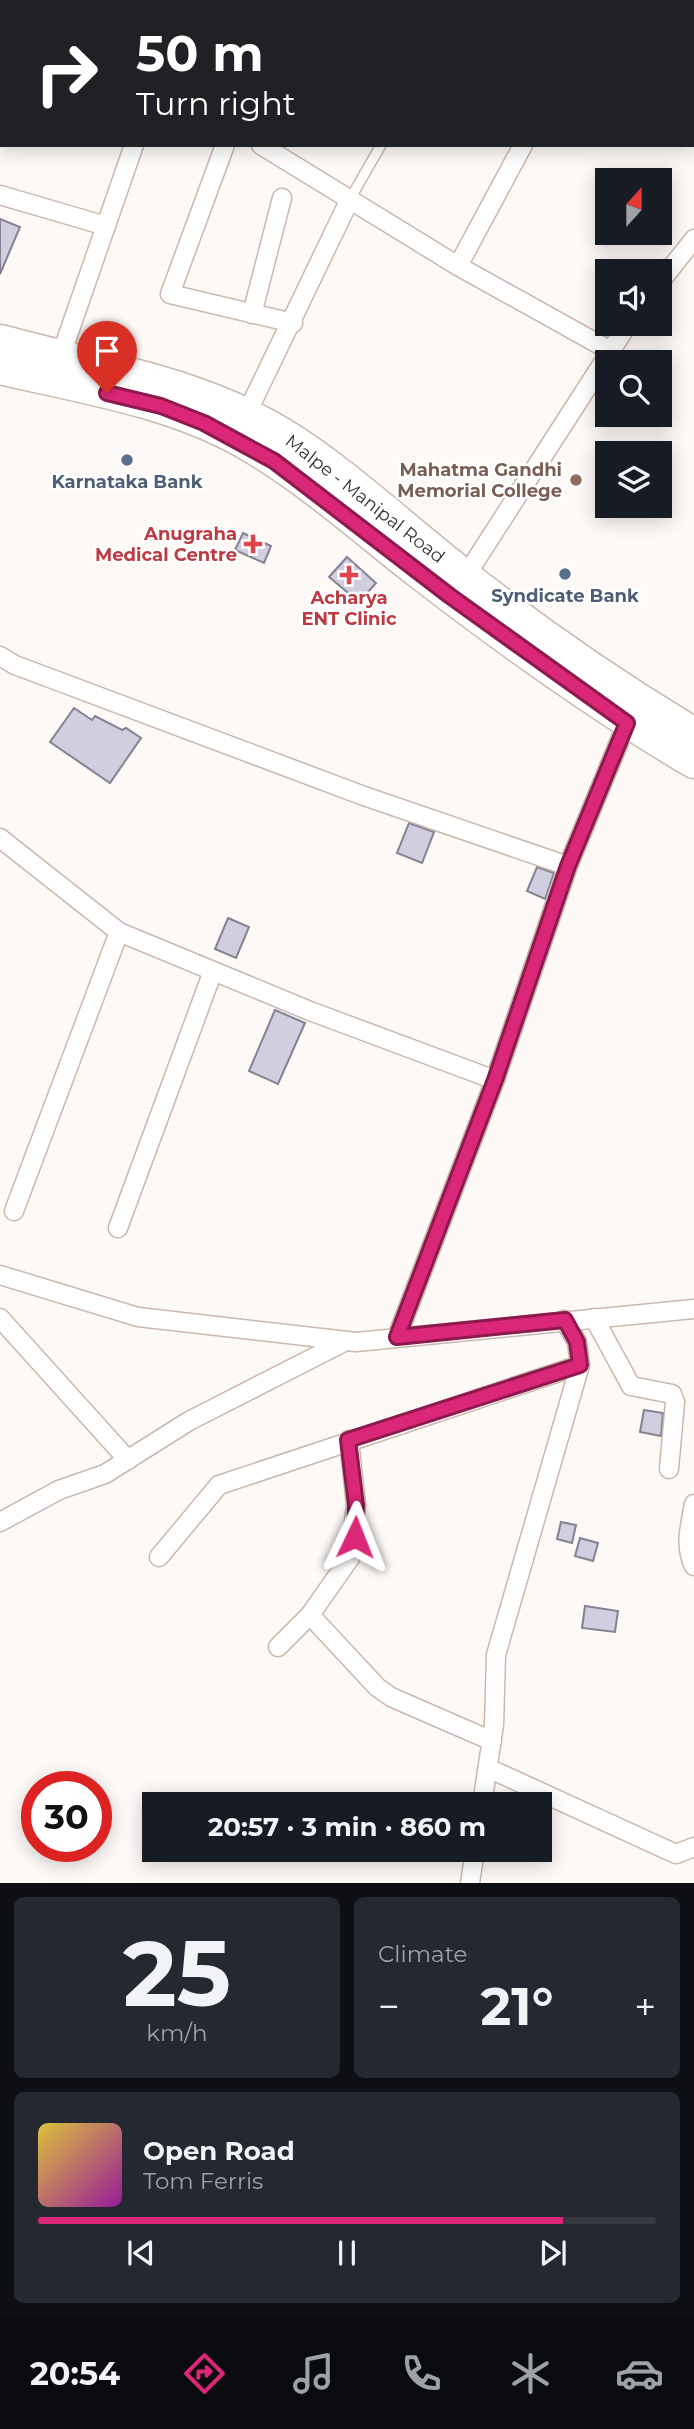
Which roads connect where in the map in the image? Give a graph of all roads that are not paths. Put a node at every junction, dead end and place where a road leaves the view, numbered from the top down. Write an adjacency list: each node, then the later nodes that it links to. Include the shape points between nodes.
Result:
1 (133, 147): 9 (street)
2 (224, 147): 13 (street, via 170,294)
3 (264, 147): 8 (street)
4 (380, 147): 8 (lane)
5 (522, 147): 11 (street)
6 (0, 195): 9 (street)
7 (282, 198): 13 (street)
8 (350, 199): 11 (street); 14 (street)
9 (106, 226): 18 (street)
10 (694, 239): 12 (street)
11 (458, 266): 16 (street)
12 (672, 267)
13 (252, 314): 14 (street)
14 (293, 323): 19 (street)
15 (619, 336): 16 (street)
16 (609, 349): 20 (street)
17 (1, 350): 18 (highway, Malpe - Manipal Road); 22 (highway, Malpe - Manipal Road, via 161,406 241,440)
18 (60, 358): 19 (highway, Malpe - Manipal Road, via 167,384)
19 (246, 415): 20 (highway, Malpe - Manipal Road, via 310,454)
20 (465, 576): 23 (highway, Malpe - Manipal Road, via 609,680)
21 (0, 656): 26 (street, via 363,796)
22 (627, 723): 24 (highway, Malpe - Manipal Road); 26 (street)
23 (694, 734)
24 (694, 762)
25 (0, 838): 27 (street)
26 (568, 866): 29 (street)
27 (119, 932): 28 (street); 30 (street)
28 (213, 971): 29 (street); 31 (street)
29 (495, 1080): 37 (street)
30 (14, 1211)
31 (118, 1228)
32 (0, 1276): 38 (street, via 138,1317)
33 (694, 1309): 35 (street)
34 (0, 1318): 41 (street)
35 (594, 1318): 36 (street); 42 (street, via 631,1386 671,1394 675,1402)
36 (565, 1320): 37 (street); 39 (street, via 577,1342)
37 (397, 1337): 38 (street)
38 (346, 1341): 41 (street, via 189,1421)
39 (580, 1365): 40 (street); 49 (street, via 496,1655)
40 (348, 1440): 45 (street, via 219,1485); 47 (street, via 355,1537 350,1558)
41 (128, 1460): 44 (street)
42 (669, 1469)
43 (694, 1504): 46 (street, via 687,1540)
44 (0, 1522)
45 (159, 1557)
46 (694, 1566)
47 (310, 1615): 48 (street); 49 (street, via 391,1697)
48 (278, 1647)
49 (492, 1741): 50 (street)
50 (488, 1768): 51 (street); 52 (street, via 676,1854)
51 (484, 1792)
52 (692, 1851)
53 (473, 1862): 54 (street)
54 (470, 1883)

